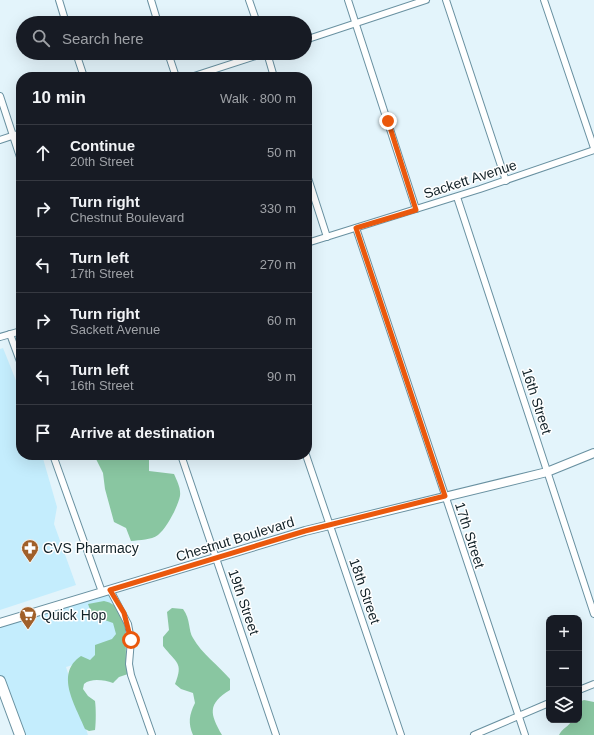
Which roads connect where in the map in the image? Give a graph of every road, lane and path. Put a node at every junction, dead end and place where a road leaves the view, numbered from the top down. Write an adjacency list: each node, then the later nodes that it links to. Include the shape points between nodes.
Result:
1 (59, 0): 8 (street)
2 (151, 0): 9 (street)
3 (249, 0): 10 (street)
4 (348, 0): 11 (street)
5 (426, 0): 11 (street)
6 (446, 0): 27 (street)
7 (544, 0): 26 (street)
8 (64, 16)
9 (156, 16)
10 (255, 16)
11 (355, 23): 12 (street); 30 (street)
12 (312, 38)
13 (78, 60): 17 (street)
14 (170, 60): 18 (street)
15 (244, 60): 19 (street)
16 (268, 60): 20 (street)
17 (82, 72)
18 (174, 72)
19 (207, 72)
20 (272, 72)
21 (0, 96): 23 (street)
22 (16, 135): 23 (street)
23 (13, 136): 24 (street); 25 (street)
24 (0, 140)
25 (16, 145)
26 (594, 149): 27 (street, Sackett Avenue)
27 (506, 181): 29 (street, Sackett Avenue)
28 (312, 190): 32 (street)
29 (457, 197): 30 (street, Sackett Avenue); 42 (street, 16th Street)
30 (416, 210): 31 (street, Sackett Avenue)
31 (356, 228): 32 (street, Sackett Avenue); 43 (street, 17th Street)
32 (327, 237): 33 (street, Sackett Avenue)
33 (312, 242)
34 (16, 332): 35 (street)
35 (10, 334): 36 (street); 37 (street)
36 (0, 337)
37 (16, 350)
38 (594, 453): 42 (street, Chestnut Boulevard)
39 (55, 460): 46 (street)
40 (183, 460): 45 (street, 19th Street)
41 (308, 460): 44 (street, 18th Street)
42 (547, 472): 43 (street, Chestnut Boulevard); 47 (street, 16th Street)
43 (445, 496): 44 (street, Chestnut Boulevard); 53 (street, 17th Street)
44 (330, 525): 45 (street, Chestnut Boulevard); 57 (street, 18th Street)
45 (216, 558): 46 (street, Chestnut Boulevard); 56 (street, 19th Street)
46 (106, 591): 48 (street, Chestnut Boulevard); 55 (street, via 128,624 131,640 131,675)
47 (594, 614)
48 (0, 623)
49 (0, 681): 54 (main road)
50 (594, 684): 51 (street)
51 (582, 689)
52 (546, 705): 53 (street)
53 (518, 717): 58 (street); 59 (street, 17th Street)
54 (20, 735)
55 (152, 735)
56 (276, 735)
57 (401, 735)
58 (474, 735)
59 (525, 735)

